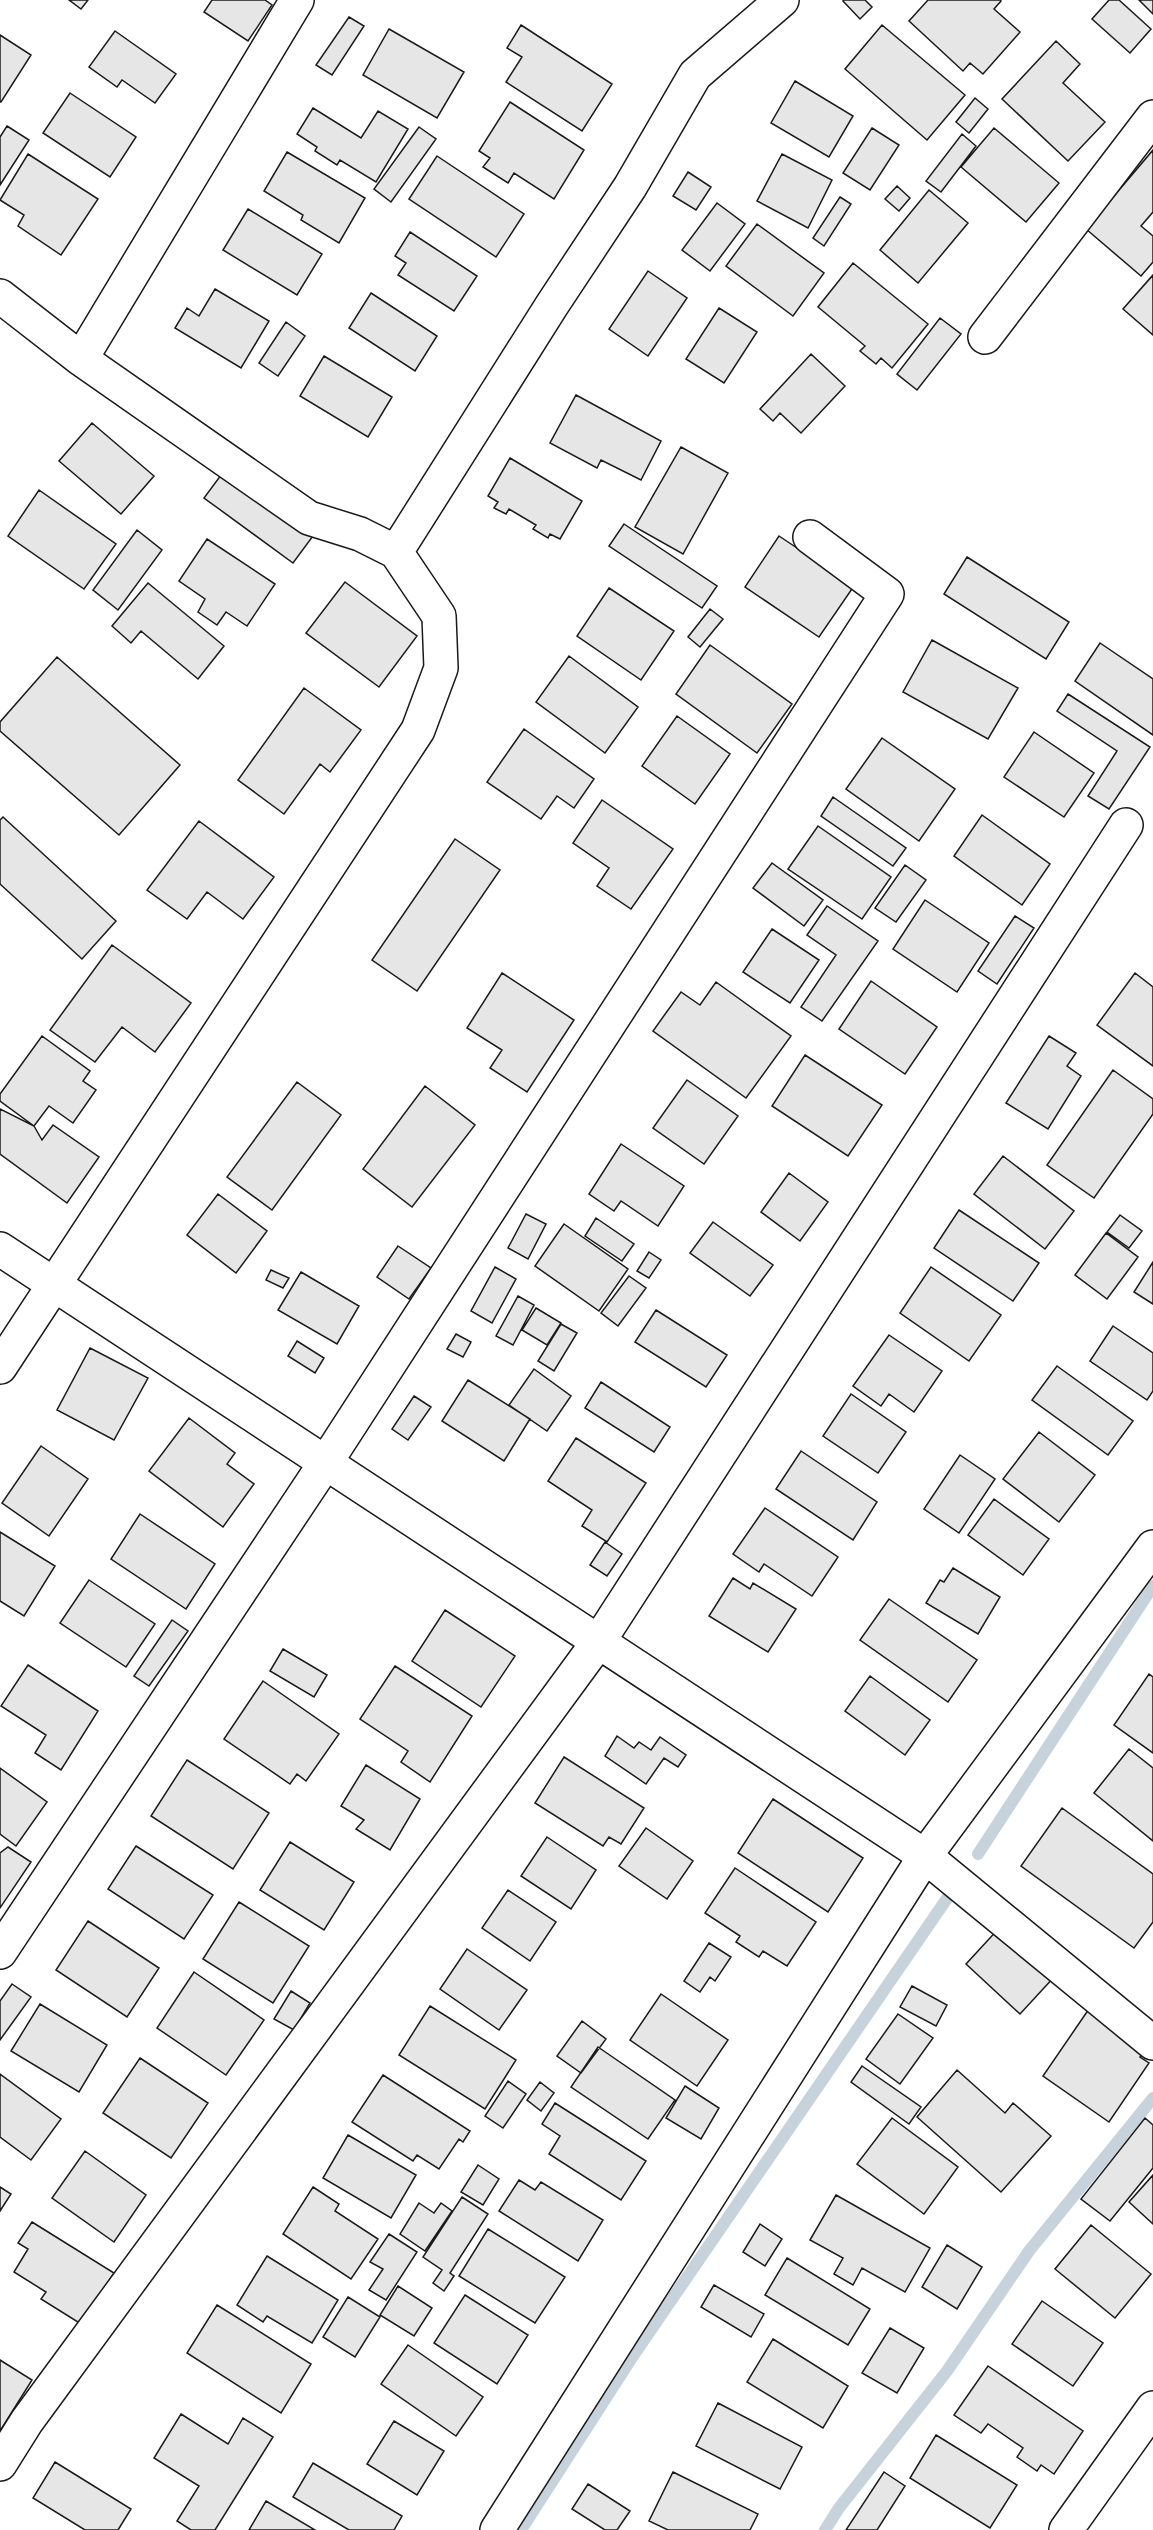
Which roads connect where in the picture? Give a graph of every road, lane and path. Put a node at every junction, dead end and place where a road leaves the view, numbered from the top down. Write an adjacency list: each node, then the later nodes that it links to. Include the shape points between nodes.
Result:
1 (297, 0): 6 (street)
2 (782, 0): 8 (street, via 695,75 630,187)
3 (1153, 117): 5 (street)
4 (0, 296): 6 (street)
5 (985, 337)
6 (81, 359): 8 (street, via 309,518 360,534)
7 (810, 537): 13 (street, via 887,594)
8 (396, 552): 11 (street, via 439,616 441,668 417,730)
9 (1126, 825): 15 (street)
10 (0, 1249): 11 (street)
11 (53, 1283): 12 (street); 13 (street)
12 (0, 1366)
13 (326, 1462): 15 (street); 17 (street)
14 (1153, 1547): 16 (street)
15 (599, 1641): 16 (street); 20 (street, via 27,2421)
16 (925, 1856): 18 (street); 21 (street)
17 (0, 1952)
18 (1153, 2043)
19 (1153, 2408): 22 (street)
20 (0, 2464)
21 (497, 2530)
22 (1066, 2530)

